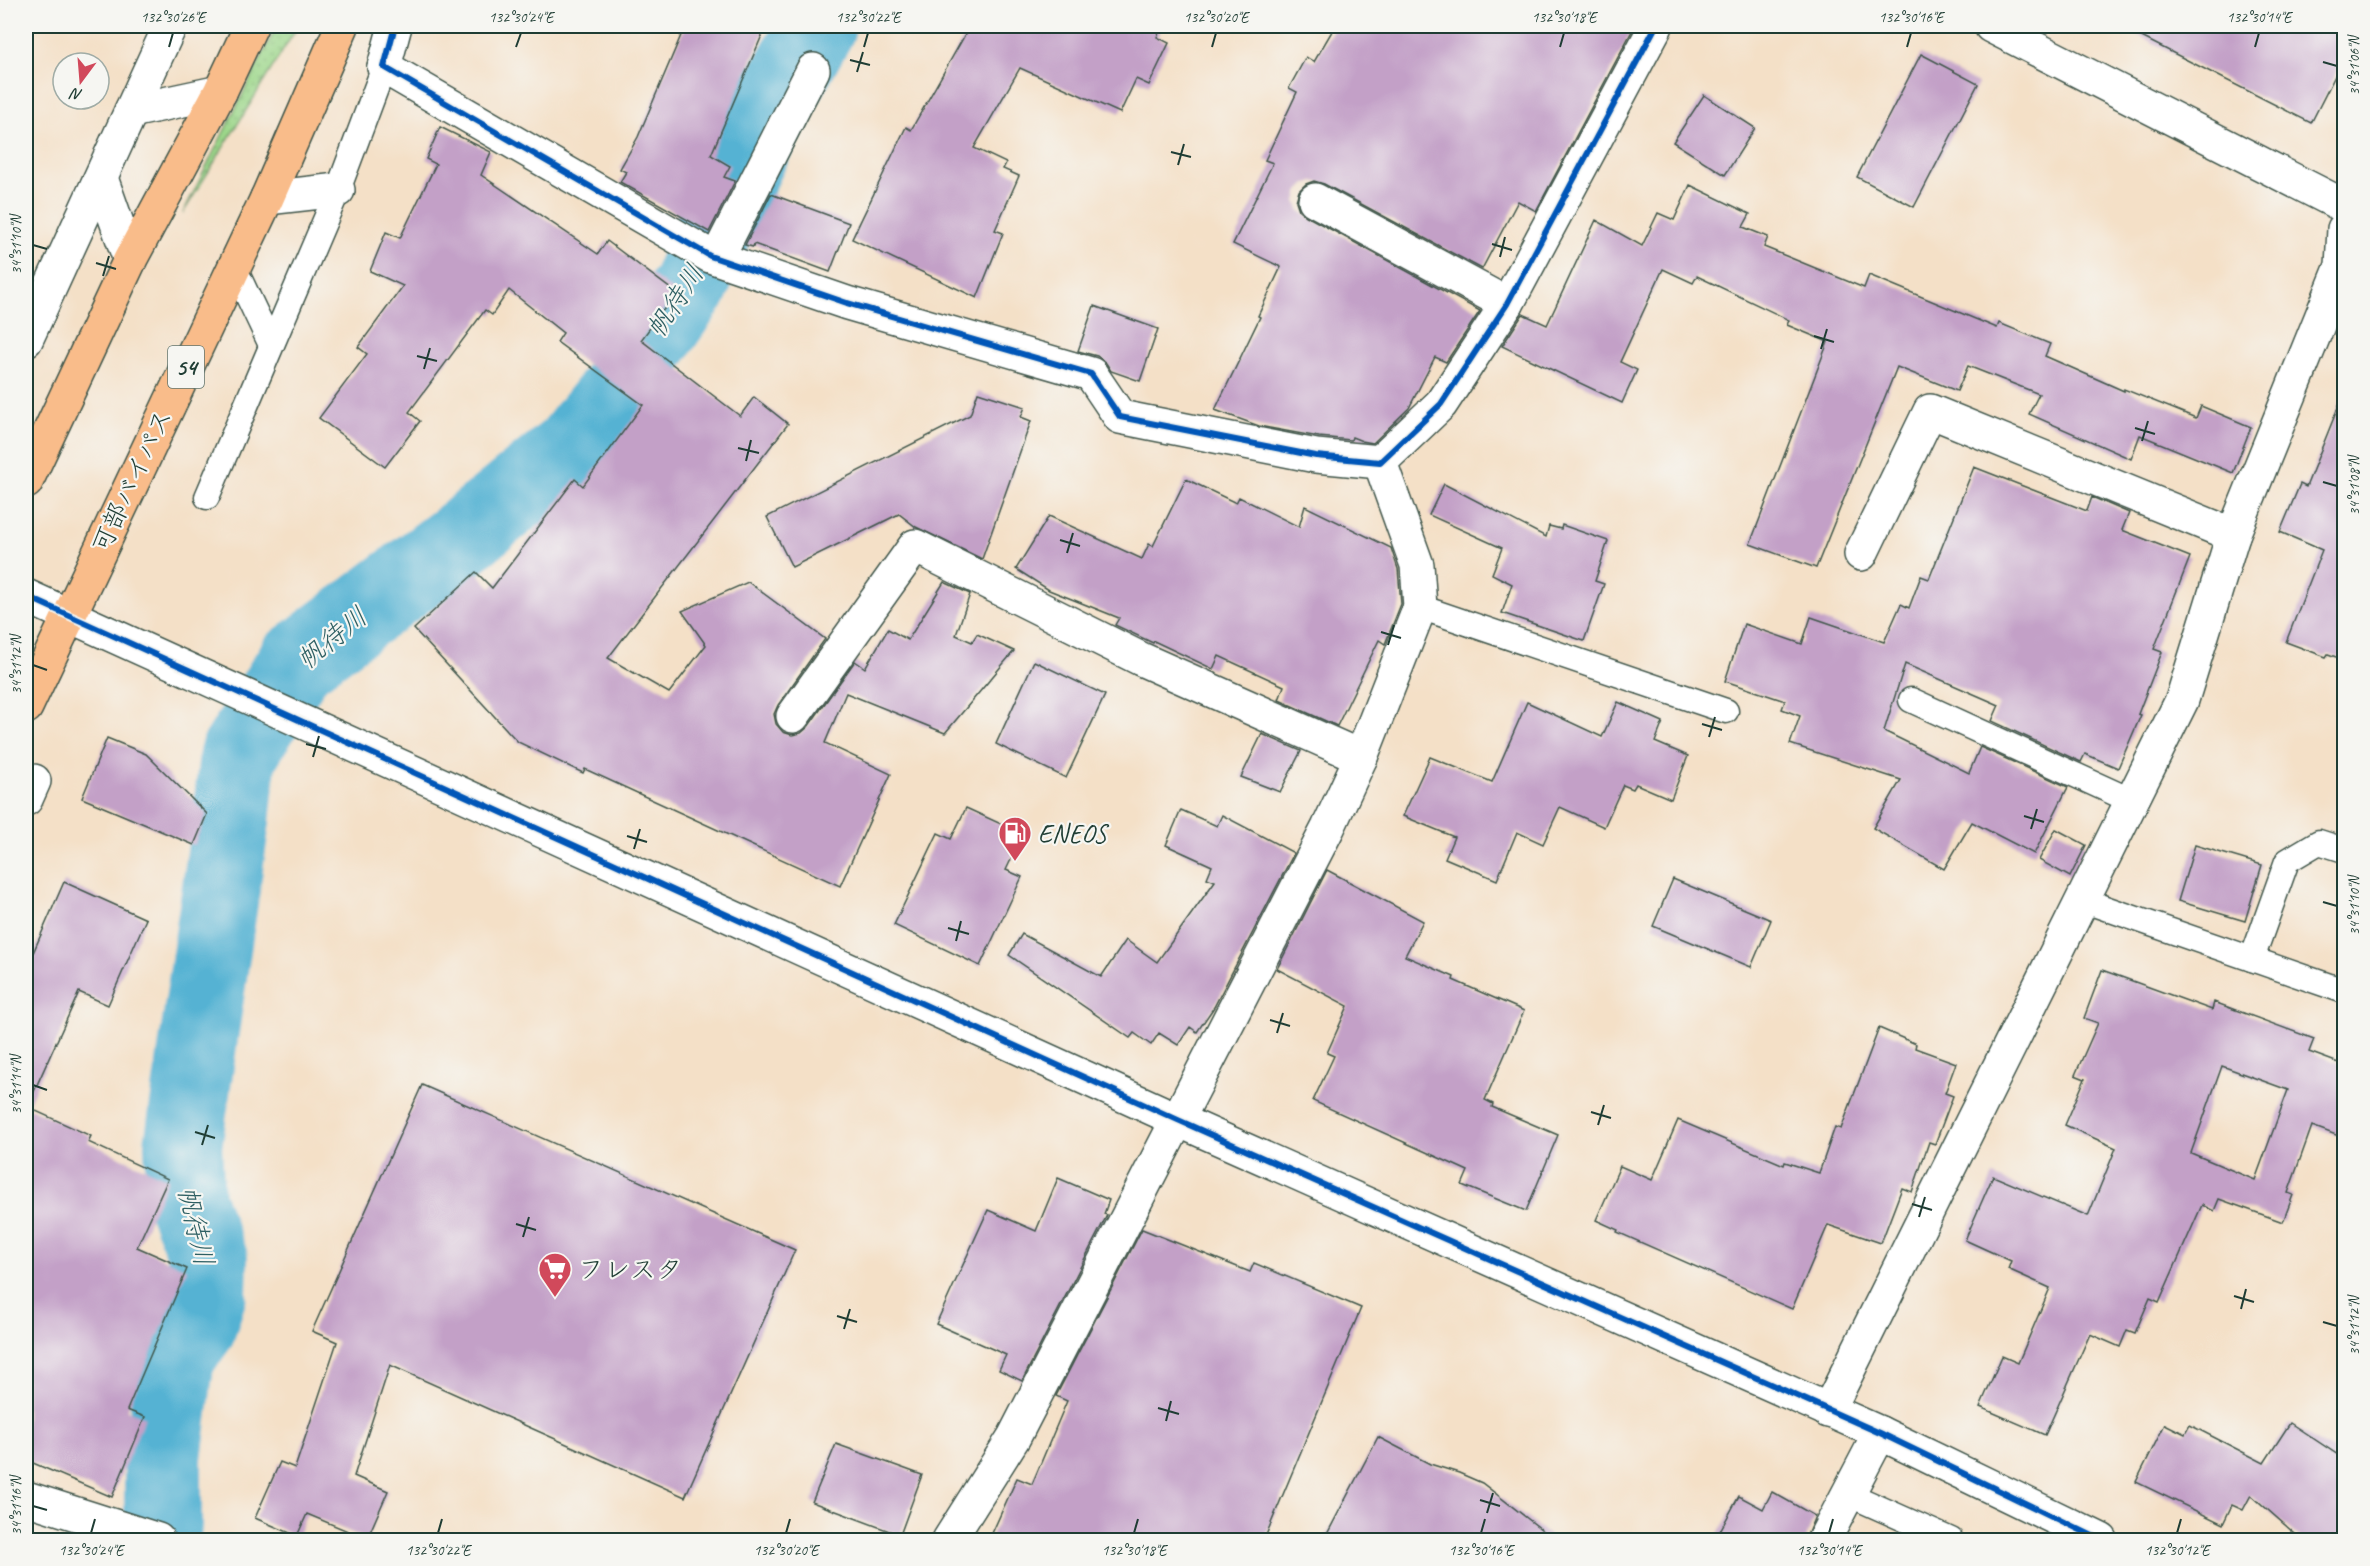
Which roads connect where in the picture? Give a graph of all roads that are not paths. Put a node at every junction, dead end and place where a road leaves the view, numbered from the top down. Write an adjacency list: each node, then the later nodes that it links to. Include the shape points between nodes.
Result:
1 (170, 26): 10 (street)
2 (251, 26): 9 (highway)
3 (342, 26): 13 (highway, 可部バイパス / 54)
4 (395, 26): 7 (street)
5 (1656, 26): 21 (street)
6 (1991, 26): 15 (street)
7 (384, 67): 12 (lane); 17 (street)
8 (813, 70): 17 (street)
9 (220, 92): 10 (street); 18 (highway)
10 (131, 111): 11 (street)
11 (101, 178): 18 (street); 22 (street)
12 (338, 190): 13 (street); 23 (lane)
13 (267, 198): 19 (highway, 可部バイパス / 54)
14 (1315, 200): 21 (street)
15 (2344, 206)
16 (2344, 229): 20 (street)
17 (717, 258): 24 (street, via 847,303 1091,374 1120,417 1316,456)
18 (130, 260): 25 (highway)
19 (234, 267): 23 (lane); 31 (highway, 可部バイパス / 54)
20 (2343, 267): 27 (street)
21 (1507, 304): 24 (street, via 1441,405)
22 (26, 340)
23 (271, 345): 26 (lane)
24 (1380, 462): 30 (street, via 1417,565)
25 (26, 482)
26 (207, 497)
27 (2233, 535): 28 (street, via 1930,411); 37 (street, via 2182,700)
28 (1861, 554)
29 (26, 596): 31 (street)
30 (1420, 607): 34 (lane); 36 (street)
31 (68, 616): 33 (highway, 可部バイパス / 54); 42 (street)
32 (1911, 700): 37 (lane)
33 (26, 707)
34 (1726, 711)
35 (793, 716): 36 (street, via 915,546 1141,659)
36 (1361, 757): 42 (street)
37 (2132, 801): 39 (street)
38 (2344, 850): 40 (lane, via 2319,842 2288,861)
39 (2082, 900): 40 (lane); 43 (street)
40 (2252, 959): 41 (lane)
41 (2344, 991)
42 (1178, 1120): 43 (street); 48 (street, via 1014,1437)
43 (1828, 1412): 44 (street)
44 (1880, 1433): 45 (street); 51 (street)
45 (1848, 1494): 49 (street); 50 (lane)
46 (26, 1498): 47 (street)
47 (158, 1540)
48 (949, 1540)
49 (1824, 1540)
50 (1951, 1540)
51 (2101, 1540)

